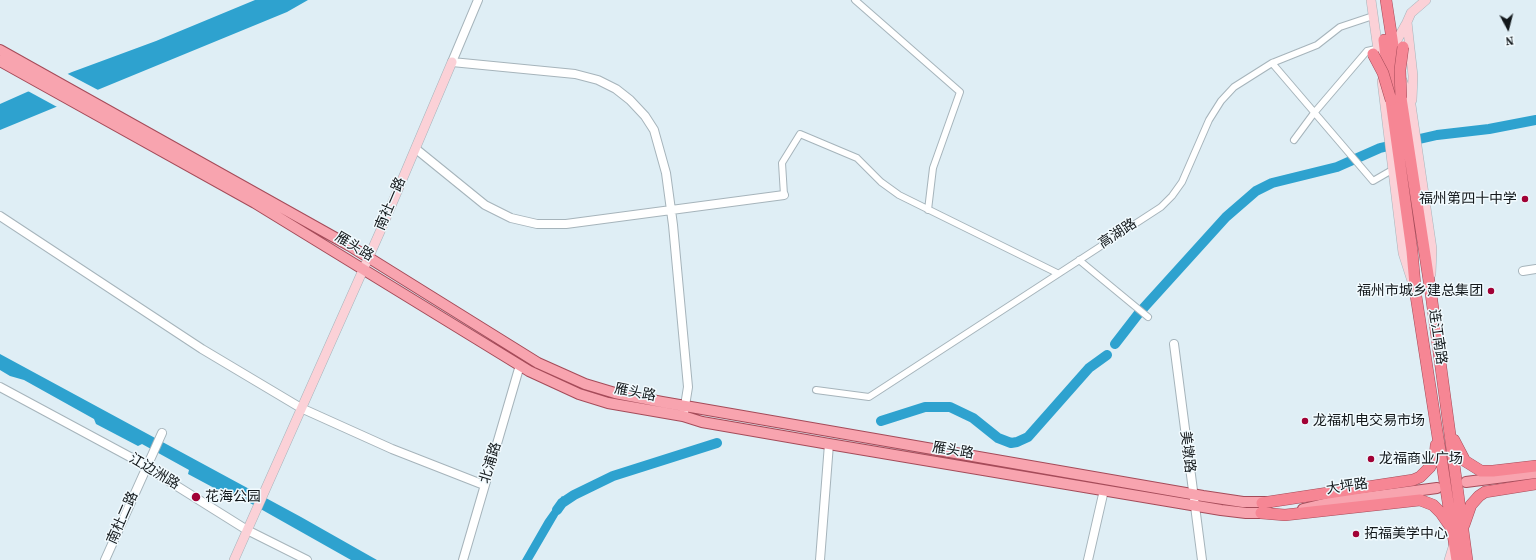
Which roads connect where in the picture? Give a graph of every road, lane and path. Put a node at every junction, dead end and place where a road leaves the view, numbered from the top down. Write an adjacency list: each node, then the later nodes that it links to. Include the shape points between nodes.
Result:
1 (478, 0): 14 (street, 南社一路)
2 (855, 0): 25 (street, via 960,92 933,168)
3 (1371, 0): 8 (main road, 连江南路)
4 (1378, 0): 16 (highway, bridge)
5 (1386, 0): 16 (highway, bridge)
6 (1389, 0): 10 (main road, 连江南路)
7 (1426, 0): 9 (main road, via 1411,13)
8 (1373, 16): 12 (main road, 连江南路); 15 (street, 高湖路, via 1340,28 1313,47)
9 (1407, 22): 10 (main road); 17 (main road, via 1412,76)
10 (1400, 45): 16 (highway, bridge); 17 (main road, 连江南路, via 1401,78)
11 (0, 50): 27 (main road, 雁头路, via 277,203)
12 (1375, 51): 16 (highway, bridge); 18 (street, via 1367,51); 21 (main road, 连江南路)
13 (0, 61): 29 (main road, 雁头路, via 255,203)
14 (452, 62): 20 (main road, 南社一路); 24 (street, via 575,74 604,83 621,92 640,110 657,137 666,173)
15 (1272, 63): 18 (street); 28 (street, 高湖路, via 1238,84 1216,107 1200,135 1182,182 1169,200)
16 (1396, 99): 22 (highway)
17 (1411, 105): 33 (main road, 连江南路, via 1432,249)
18 (1314, 113): 19 (street); 21 (street, via 1373,181)
19 (1294, 140)
20 (416, 149): 24 (street, via 480,203 526,222 558,225); 27 (main road, 南社一路)
21 (1392, 170): 34 (main road, 连江南路, via 1404,254)
22 (1408, 186): 33 (highway); 34 (highway)
23 (784, 195): 24 (street); 25 (street, via 782,163 800,134 857,158 893,192)
24 (671, 210): 40 (street, via 688,387)
25 (928, 210): 32 (street)
26 (0, 216): 41 (street, via 202,349)
27 (368, 257): 29 (main road, 南社一路); 40 (main road, 雁头路, via 556,372 605,390)
28 (1079, 260): 32 (street, 高湖路); 35 (street)
29 (362, 268): 37 (main road, 雁头路); 41 (main road, 南社一路)
30 (1536, 269): 31 (street)
31 (1523, 271)
32 (1057, 273): 39 (street, 高湖路, via 869,397)
33 (1431, 294): 43 (highway, 连江南路)
34 (1416, 296): 45 (highway, 连江南路)
35 (1148, 317)
36 (1174, 344): 55 (street, 美墩路)
37 (520, 365): 42 (main road, 雁头路, via 551,382 594,399); 52 (street, 北浦路)
38 (0, 387): 47 (street, 江边洲路)
39 (816, 390)
40 (685, 406): 42 (street); 55 (main road, 雁头路)
41 (301, 408): 52 (street, via 392,449); 58 (main road, 南社一路)
42 (684, 416): 46 (main road, 雁头路, via 702,422)
43 (1450, 430): 48 (highway, via 1463,458 1477,469 1493,471); 59 (highway, 连江南路)
44 (162, 433): 47 (street, 南杜二路)
45 (1438, 436): 57 (highway, via 1430,467 1413,480); 59 (highway, 连江南路)
46 (829, 444): 54 (main road, 雁头路); 64 (street)
47 (146, 466): 58 (street, 江边洲路); 60 (street, 南杜二路)
48 (1536, 466)
49 (1536, 473): 50 (main road, via 1467,483)
50 (1536, 476)
51 (1536, 484): 59 (highway, via 1485,492 1469,510)
52 (484, 485): 63 (street, 北浦路)
53 (1437, 487): 57 (main road, 大坪路)
54 (1104, 490): 56 (main road, 雁头路); 65 (street)
55 (1193, 494): 56 (street, 美墩路); 57 (main road, 雁头路, via 1237,501)
56 (1194, 506): 57 (main road, 雁头路, via 1231,512); 66 (street, 美墩路)
57 (1261, 508): 59 (highway, via 1285,515 1420,500 1433,505 1442,513)
58 (247, 530): 61 (main road); 62 (street, 江边洲路)
59 (1456, 535): 67 (main road); 68 (highway, 连江南路); 69 (highway, 连江南路)
60 (105, 560)
61 (234, 560)
62 (307, 560)
63 (463, 560)
64 (820, 560)
65 (1088, 560)
66 (1202, 560)
67 (1449, 560)
68 (1457, 560)
69 (1467, 560)

